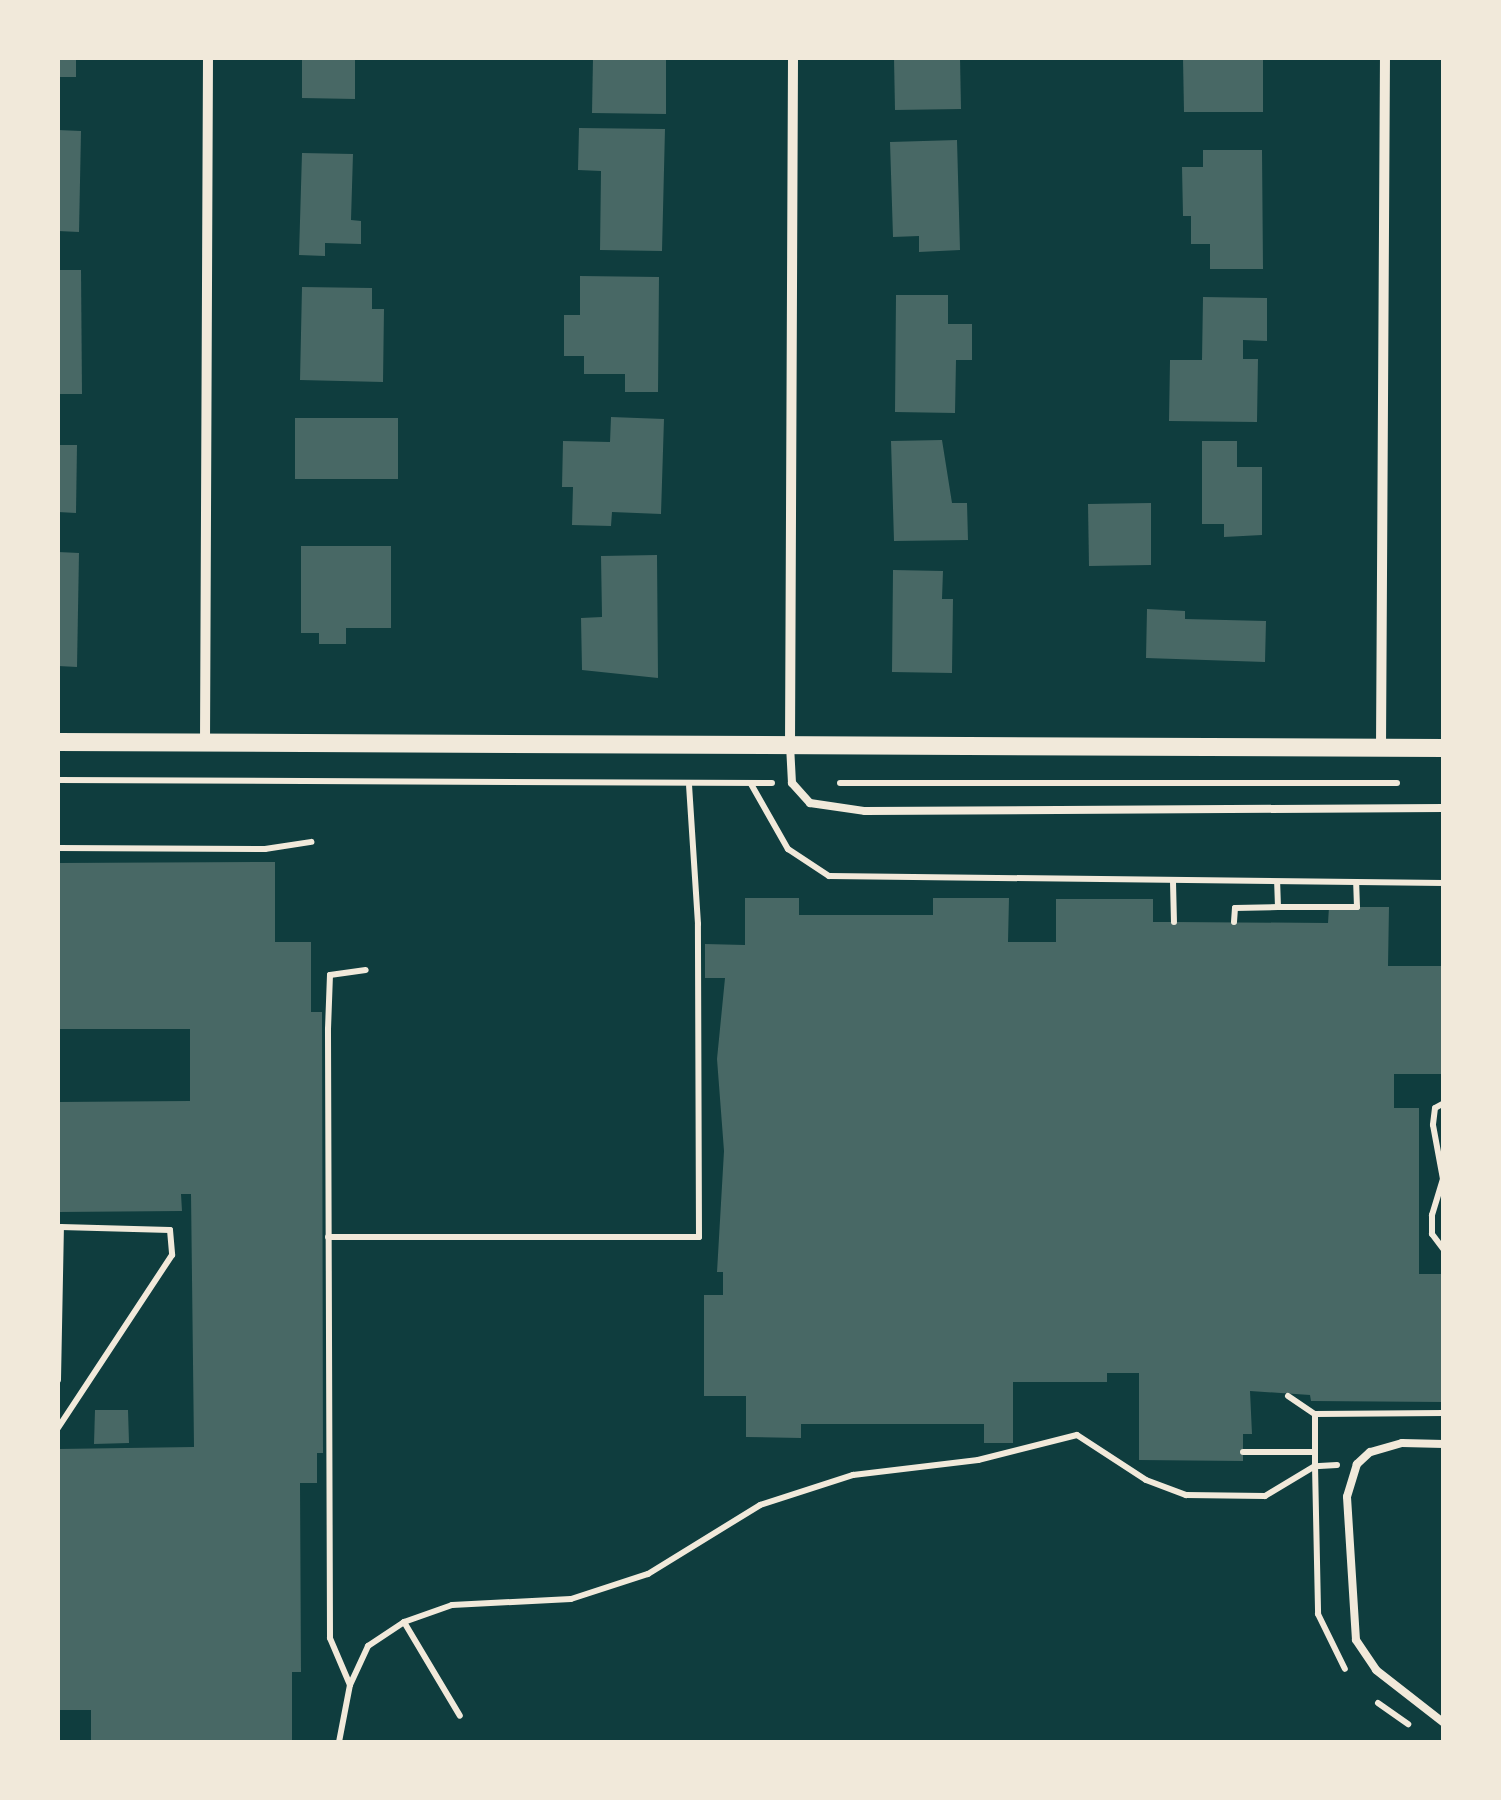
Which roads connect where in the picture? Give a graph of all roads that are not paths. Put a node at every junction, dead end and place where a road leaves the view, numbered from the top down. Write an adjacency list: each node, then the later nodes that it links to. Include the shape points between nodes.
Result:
1 (208, 58): 5 (street)
2 (793, 58): 6 (street)
3 (1385, 58): 7 (street)
4 (58, 742): 5 (street)
5 (205, 743): 6 (street)
6 (790, 745): 7 (street); 9 (lane, via 792,783 810,803 865,810)
7 (1381, 748): 8 (street)
8 (1444, 748)
9 (1444, 808)
10 (1444, 1444): 11 (lane, via 1402,1443 1370,1452 1357,1464 1347,1497 1356,1640 1376,1670)
11 (1444, 1723)

